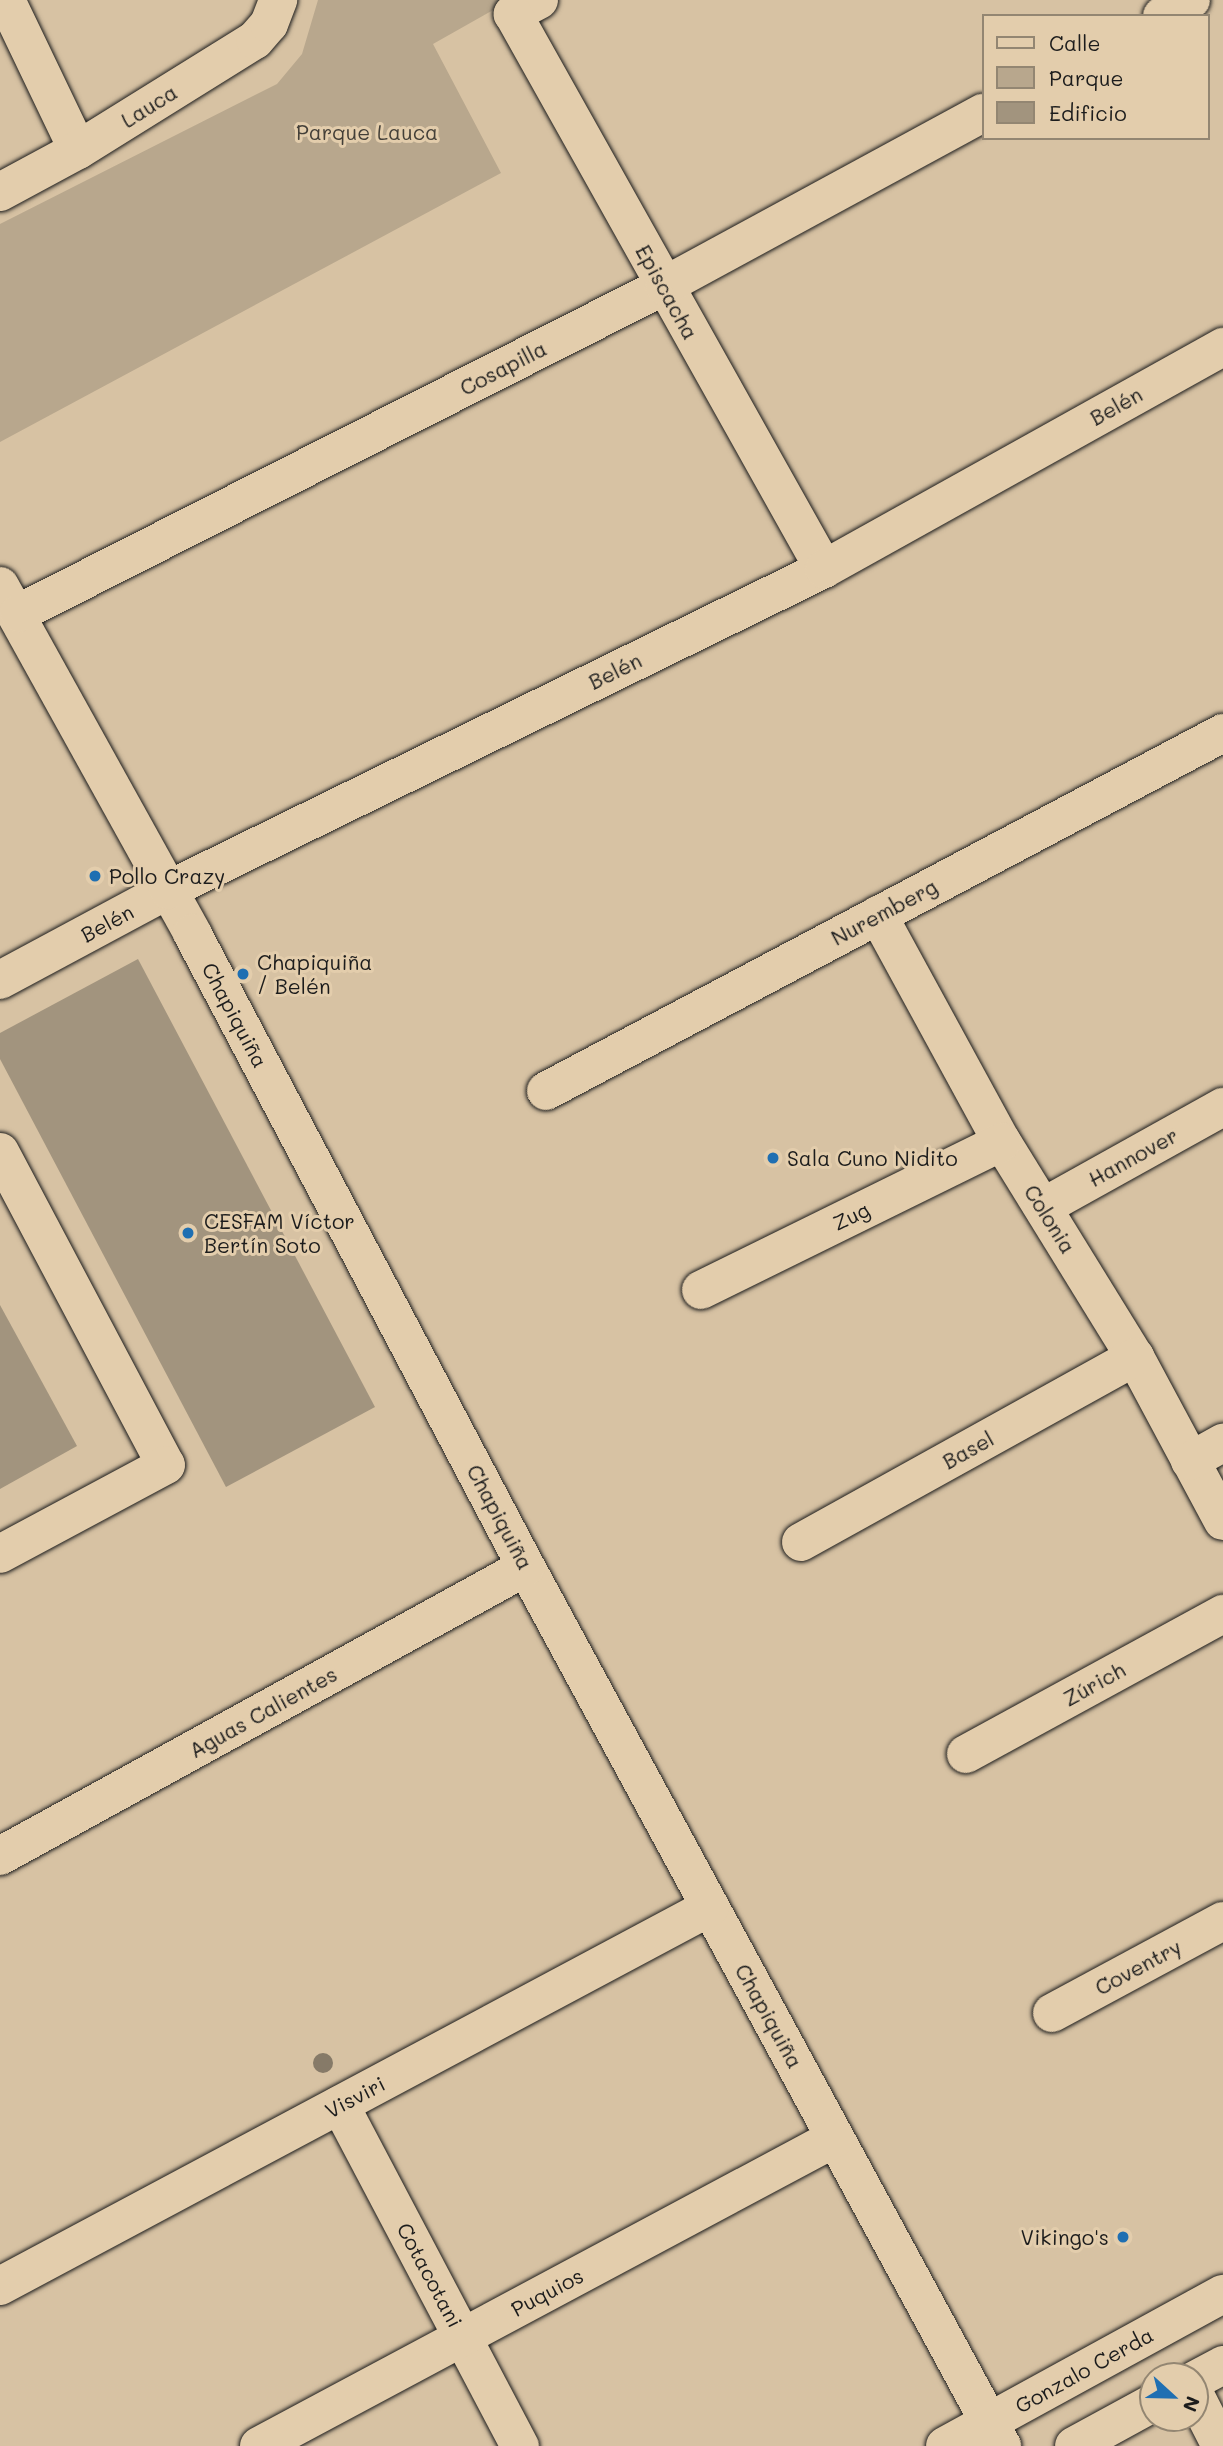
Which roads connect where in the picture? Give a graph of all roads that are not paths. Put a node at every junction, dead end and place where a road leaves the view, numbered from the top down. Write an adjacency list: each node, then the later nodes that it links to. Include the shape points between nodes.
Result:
1 (6, 0): 7 (street)
2 (278, 0): 7 (street, Lauca, via 269,24 256,40)
3 (1191, 0): 5 (street)
4 (526, 7): 9 (street, Episcacha)
5 (1166, 14)
6 (982, 114): 9 (street, Cosapilla)
7 (78, 150): 8 (street, Lauca)
8 (0, 192)
9 (664, 286): 11 (street, Episcacha); 12 (street, Cosapilla)
10 (1223, 347): 11 (street, Belén)
11 (824, 569): 14 (street, Belén)
12 (9, 600): 14 (street, Chapiquiña)
13 (1223, 733): 15 (street, Nuremberg)
14 (168, 890): 16 (street, Belén); 28 (street, Chapiquiña)
15 (878, 915): 17 (street, Nuremberg); 19 (street, Colonia)
16 (0, 981)
17 (546, 1091)
18 (1223, 1107): 21 (street, Hannover)
19 (1002, 1142): 21 (street, Colonia); 22 (street, Zug)
20 (0, 1152): 27 (street, via 166,1465)
21 (1043, 1207): 23 (street, Colonia)
22 (701, 1290)
23 (1135, 1357): 24 (street, Colonia); 26 (street, Basel)
24 (1207, 1452): 25 (street, Colonia)
25 (1223, 1521)
26 (801, 1542)
27 (0, 1554)
28 (526, 1567): 31 (street, Aguas Calientes); 32 (street, Chapiquiña)
29 (1223, 1614): 30 (street, Zúrich)
30 (966, 1754)
31 (0, 1856)
32 (710, 1908): 35 (street, Visviri); 36 (street, Chapiquiña)
33 (1223, 1921): 34 (street, Coventry)
34 (1052, 2013)
35 (340, 2105): 37 (street, Visviri); 39 (street, Cotacotani)
36 (835, 2138): 39 (street, Puquios); 42 (street, Chapiquiña)
37 (0, 2287)
38 (1223, 2294): 42 (street, Gonzalo Cerda)
39 (463, 2337): 43 (street, Puquios); 44 (street, Cotacotani)
40 (1139, 2411): 46 (street)
41 (1209, 2422): 47 (street)
42 (996, 2434): 45 (street, Gonzalo Cerda)
43 (259, 2446)
44 (520, 2446)
45 (945, 2446)
46 (1074, 2446)
47 (1221, 2446)

